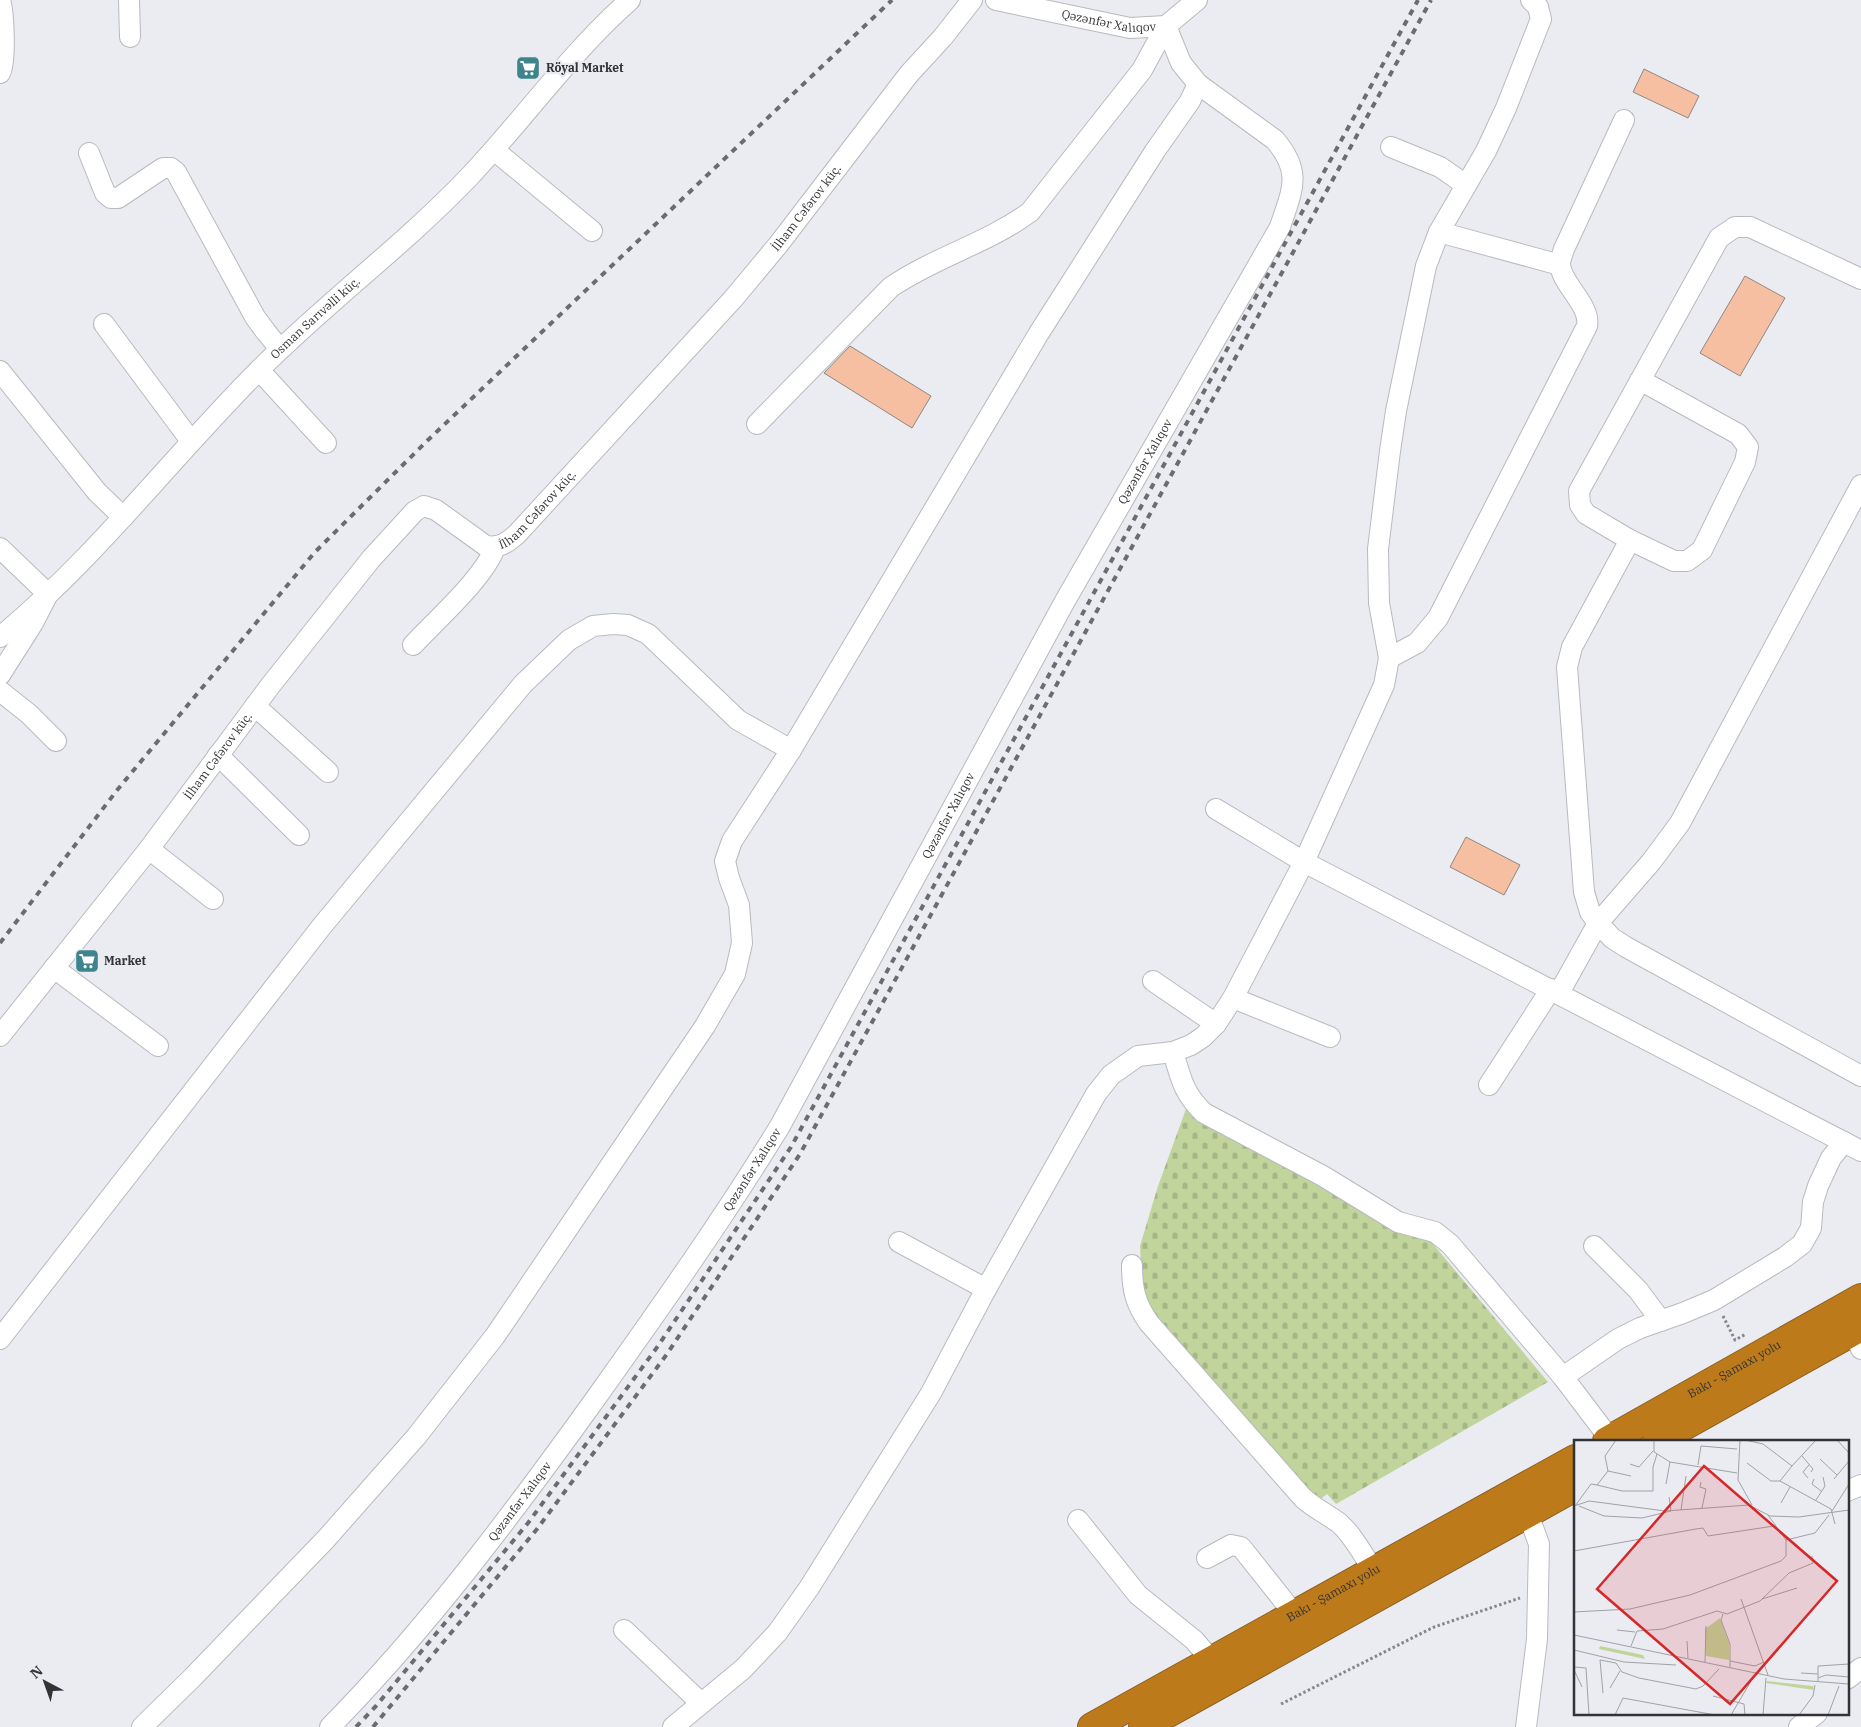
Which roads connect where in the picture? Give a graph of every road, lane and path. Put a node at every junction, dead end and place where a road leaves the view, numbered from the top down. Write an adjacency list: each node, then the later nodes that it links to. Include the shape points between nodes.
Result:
1 (0, 0): 10 (street, via 3,19 3,65)
2 (129, 0): 9 (street)
3 (630, 0): 14 (street, Osman Sarıvəlli küç., via 590,39)
4 (972, 0): 33 (street, İlham Cəfərov küç., via 943,38 908,74 733,299 518,534)
5 (996, 0): 8 (street, Qəzənfər Xalıqov, via 1130,28)
6 (1197, 0): 8 (street)
7 (1530, 0): 16 (street, via 1538,7 1541,19 1506,108)
8 (1166, 26): 11 (street, Qəzənfər Xalıqov, via 1181,63); 26 (street, via 1142,70 1030,212 1011,226 910,274 891,287)
9 (130, 37)
10 (0, 73)
11 (1198, 84): 42 (street, via 1039,333); 94 (street, Qəzənfər Xalıqov, via 1275,140 1285,151 1293,174 1291,194 1280,227 1065,600 785,1117 746,1183 672,1291 474,1563)
12 (1624, 120): 19 (street)
13 (1391, 147): 16 (street, via 1440,167)
14 (494, 150): 17 (street); 22 (street, Osman Sarıvəlli küç., via 411,234)
15 (89, 153): 22 (street, via 105,193 111,198 118,198 163,168 176,172 255,316)
16 (1466, 185): 18 (street)
17 (592, 232)
18 (1439, 232): 19 (street); 37 (street, via 1426,266 1396,410 1378,549 1379,603)
19 (1560, 264): 37 (street, via 1585,310 1587,326 1438,618 1417,643)
20 (1861, 279): 25 (street, via 1750,227 1735,227 1719,238)
21 (104, 324): 27 (street)
22 (280, 349): 23 (street, Osman Sarıvəlli küç.)
23 (259, 370): 27 (street, Osman Sarıvəlli küç.); 28 (street)
24 (0, 371): 30 (street, via 97,492)
25 (1640, 380): 31 (street, via 1579,491 1580,505 1586,514); 31 (street, via 1738,434 1748,447 1745,462 1702,550 1687,561 1674,561)
26 (757, 424)
27 (190, 441): 30 (street, Osman Sarıvəlli küç.)
28 (326, 443)
29 (1861, 484): 50 (street, via 1680,823)
30 (122, 517): 34 (street, Osman Sarıvəlli küç.)
31 (1630, 540): 50 (street, via 1572,647 1567,668 1584,892 1590,912)
32 (0, 548): 34 (street)
33 (495, 548): 36 (street, via 480,574); 40 (street, İlham Cəfərov küç., via 478,542 436,510 424,506 414,511 371,559)
34 (48, 594): 35 (street, Osman Sarıvəlli küç.); 38 (street)
35 (0, 638)
36 (413, 645)
37 (1389, 658): 48 (street, via 1378,701)
38 (0, 675)
39 (0, 691): 41 (street)
40 (255, 706): 43 (street, İlham Cəfərov küç.); 44 (street)
41 (56, 741)
42 (791, 750): 72 (street, via 738,720 648,634 628,624 594,626 569,640 523,684 322,926); 93 (street, via 732,841 725,861 739,905 742,943 735,974 705,1026 494,1336 416,1437 326,1539)
43 (218, 755): 46 (street); 47 (street, İlham Cəfərov küç.)
44 (328, 772)
45 (1216, 809): 48 (street)
46 (299, 835)
47 (149, 849): 49 (street); 51 (street, İlham Cəfərov küç.)
48 (1304, 862): 53 (street); 54 (street)
49 (213, 899)
50 (1598, 923): 53 (street); 60 (street, via 1626,947)
51 (54, 968): 56 (street, İlham Cəfərov küç.); 58 (street)
52 (1152, 981): 55 (street)
53 (1555, 991): 61 (street); 62 (street)
54 (1233, 998): 55 (street); 57 (street)
55 (1216, 1024): 59 (street, via 1191,1045)
56 (0, 1036)
57 (1330, 1037)
58 (158, 1046)
59 (1173, 1052): 66 (street, via 1138,1056 1106,1081); 73 (street, via 1185,1091 1204,1113 1323,1176 1398,1222 1435,1232 1450,1244)
60 (1861, 1076)
61 (1489, 1085)
62 (1852, 1146): 68 (street, via 1831,1158 1813,1202 1811,1228 1802,1244)
63 (899, 1242): 66 (street)
64 (1594, 1246): 69 (street, via 1638,1290)
65 (1132, 1265): 83 (street, via 1132,1286 1139,1308 1149,1323 1303,1498 1345,1529)
66 (986, 1289): 90 (street, via 931,1393 809,1588 764,1648)
67 (1861, 1298): 74 (highway, Bakı - Şamaxı yolu)
68 (1714, 1300): 69 (street); 70 (path, via 1735,1340)
69 (1661, 1321): 73 (street, via 1618,1339)
70 (1749, 1332)
71 (1858, 1336): 75 (highway, Bakı - Şamaxı yolu)
72 (0, 1339)
73 (1563, 1377): 74 (street)
74 (1609, 1440)
75 (1659, 1440)
76 (1574, 1460): 83 (highway, Bakı - Şamaxı yolu)
77 (1861, 1485): 79 (street)
78 (1574, 1489): 80 (highway, Bakı - Şamaxı yolu)
79 (1848, 1491)
80 (1528, 1514): 84 (street, via 1539,1544); 97 (highway, Bakı - Şamaxı yolu)
81 (1078, 1520): 87 (street, via 1138,1595 1194,1640)
82 (1207, 1558): 85 (street, via 1230,1546 1241,1547)
83 (1374, 1571): 85 (highway, Bakı - Şamaxı yolu)
84 (1537, 1593): 91 (path, via 1434,1627); 98 (street, via 1537,1639)
85 (1295, 1615): 87 (highway, Bakı - Şamaxı yolu)
86 (624, 1630): 90 (street)
87 (1212, 1661): 96 (highway, Bakı - Şamaxı yolu)
88 (1861, 1668): 89 (street)
89 (1848, 1678)
90 (701, 1704): 95 (street)
91 (1281, 1704)
92 (1816, 1714): 99 (street)
93 (142, 1727)
94 (330, 1727)
95 (673, 1727)
96 (1092, 1727)
97 (1144, 1727)
98 (1526, 1727)
99 (1799, 1727)

